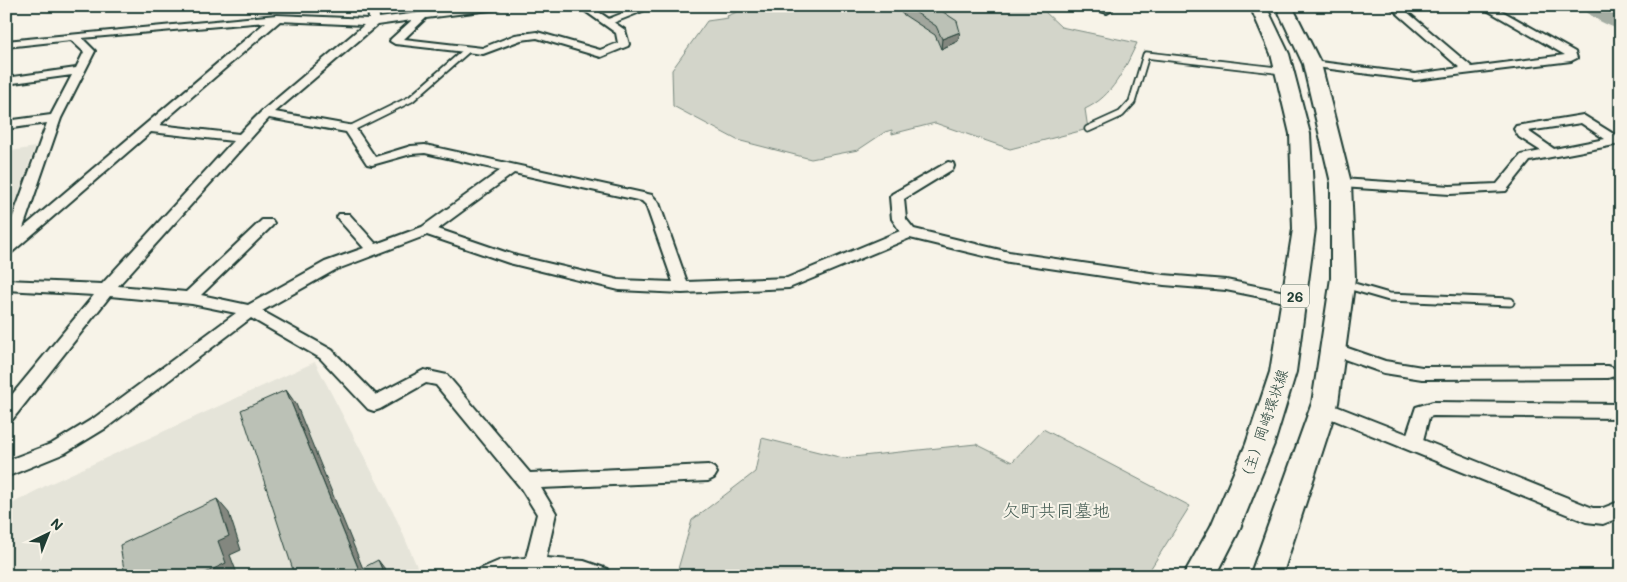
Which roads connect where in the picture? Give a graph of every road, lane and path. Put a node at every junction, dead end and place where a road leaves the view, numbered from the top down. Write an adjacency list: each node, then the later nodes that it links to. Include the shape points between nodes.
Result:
1 (266, 6): 18 (street)
2 (373, 6): 19 (street)
3 (498, 6): 13 (street)
4 (583, 6): 20 (street)
5 (630, 6): 14 (lane)
6 (648, 6): 14 (lane)
7 (1090, 6): 15 (street)
8 (1258, 6): 27 (main road, （主）岡崎環状線 / 26, via 1280,54)
9 (1284, 6): 24 (main road)
10 (1394, 6): 26 (street)
11 (1486, 6): 26 (street, via 1571,54 1571,58)
12 (1614, 6): 16 (street)
13 (480, 7): 17 (street)
14 (636, 10): 20 (lane)
15 (1107, 10)
16 (1621, 10)
17 (422, 17): 19 (street); 23 (street, via 395,42)
18 (277, 18): 19 (street); 21 (street); 32 (street)
19 (374, 22): 29 (street)
20 (608, 22): 23 (street, via 621,32 624,44 601,54 537,35 519,37 483,52)
21 (73, 36): 22 (street); 25 (street, via 90,51)
22 (6, 44)
23 (466, 51): 33 (lane, via 411,99)
24 (1312, 64): 26 (street, via 1415,77); 39 (main road)
25 (82, 70): 28 (street); 30 (street)
26 (1468, 70)
27 (1284, 71): 34 (lane, via 1146,55 1132,102 1121,114); 51 (main road, （主）岡崎環状線 / 26, via 1300,134 1304,229)
28 (6, 80)
29 (266, 114): 33 (street); 35 (street)
30 (55, 118): 31 (street); 44 (street)
31 (6, 125)
32 (148, 128): 35 (street); 44 (street)
33 (350, 129): 38 (street, via 372,161 412,148)
34 (1088, 129)
35 (242, 138): 49 (street)
36 (1553, 154): 36 (street, via 1520,129 1583,119 1616,142); 39 (street, via 1526,158 1501,188 1450,190)
37 (948, 166): 43 (street, via 897,197 899,219)
38 (512, 168): 42 (street); 48 (street, via 646,198 652,203)
39 (1341, 183): 46 (main road)
40 (344, 217): 45 (street)
41 (267, 223): 50 (street)
42 (428, 230): 45 (street); 48 (street, via 514,260 619,285)
43 (909, 233): 48 (street, via 789,283); 51 (street, via 1009,257 1226,286)
44 (8, 248)
45 (374, 250): 53 (street, via 330,266)
46 (1342, 284): 52 (lane, via 1389,297); 54 (main road)
47 (6, 285): 49 (street)
48 (682, 288)
49 (105, 291): 50 (street); 58 (street)
50 (188, 299): 53 (street)
51 (1295, 299): 67 (main road, （主）岡崎環状線 / 26, via 1283,372 1260,444 1223,532)
52 (1510, 302)
53 (250, 311): 60 (street, via 100,423 59,448); 62 (street, via 326,354 374,404 424,376 441,380)
54 (1333, 349): 55 (street, via 1384,368 1422,373); 56 (main road)
55 (1608, 372)
56 (1323, 408): 59 (street); 68 (main road)
57 (1621, 412): 59 (street, via 1434,410 1422,412)
58 (6, 415)
59 (1413, 444): 63 (street, via 1593,516)
60 (6, 469)
61 (708, 473): 62 (street)
62 (526, 481): 64 (street, via 547,513)
63 (1621, 509)
64 (534, 566): 65 (street, via 501,569); 66 (street, via 584,570)
65 (487, 576)
66 (600, 576)
67 (1199, 576)
68 (1266, 576)

